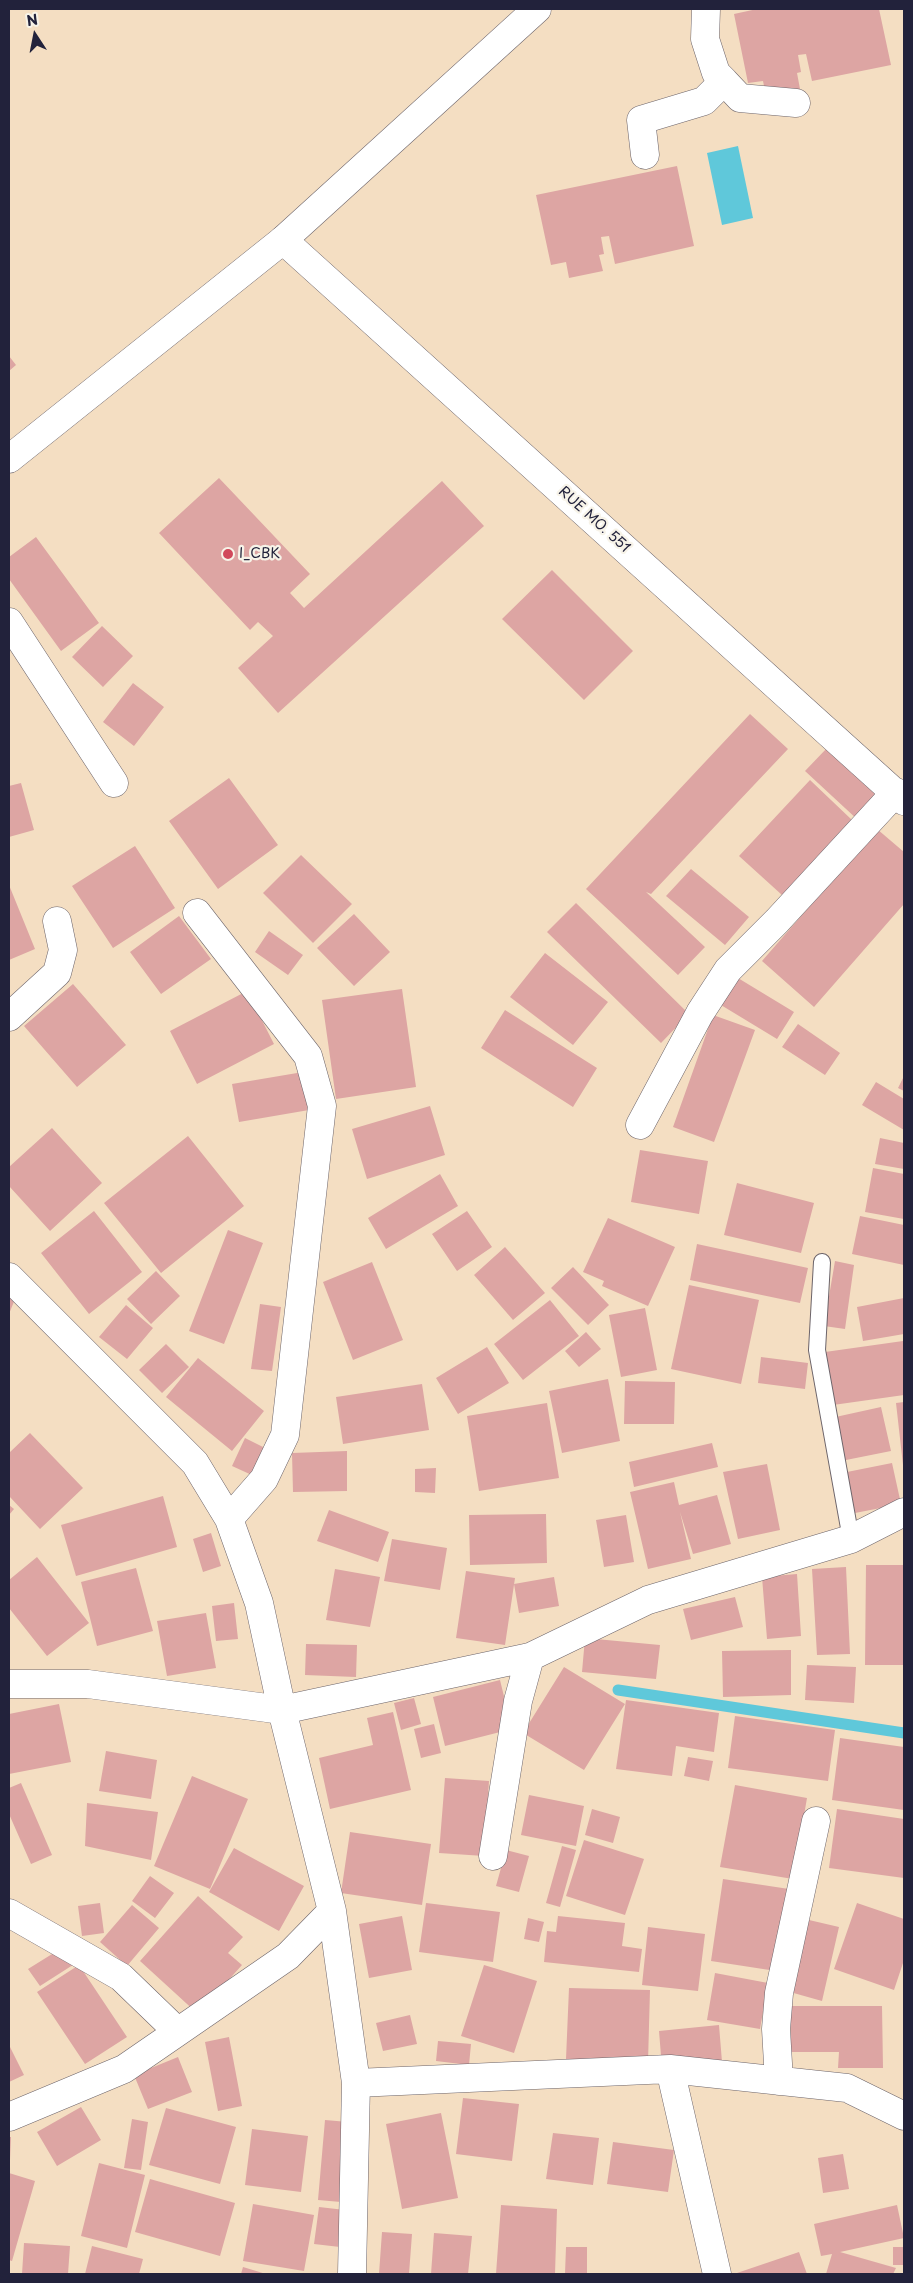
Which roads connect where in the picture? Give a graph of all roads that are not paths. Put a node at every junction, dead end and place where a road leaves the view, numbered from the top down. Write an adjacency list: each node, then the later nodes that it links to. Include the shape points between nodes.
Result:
1 (537, 9): 6 (street)
2 (706, 9): 3 (street, via 704,39 716,73)
3 (724, 81): 4 (street, via 740,98); 5 (street, via 704,101 641,120)
4 (796, 103)
5 (645, 155)
6 (283, 240): 7 (street); 10 (street, RUE MO. 551)
7 (9, 459)
8 (9, 622): 9 (street)
9 (114, 783)
10 (900, 797): 14 (street, via 728,970 700,1013)
11 (198, 913): 18 (street, via 308,1056 322,1106 285,1435 264,1479)
12 (57, 921): 13 (street, via 63,950 57,973)
13 (9, 1017)
14 (640, 1125)
15 (822, 1262): 19 (lane, via 817,1350)
16 (9, 1276): 18 (street, via 195,1463)
17 (904, 1512): 19 (street)
18 (229, 1519): 22 (street, via 259,1603)
19 (851, 1539): 20 (street, via 648,1600)
20 (530, 1657): 22 (street); 24 (street, via 518,1700)
21 (9, 1684): 22 (street, via 88,1684)
22 (282, 1710): 25 (street)
23 (816, 1821): 29 (street, via 779,1993 776,2029)
24 (493, 1856)
25 (332, 1911): 27 (street, via 288,1956); 30 (street)
26 (9, 1913): 27 (street, via 121,1977)
27 (177, 2031): 32 (street, via 124,2069)
28 (670, 2070): 29 (street); 30 (street); 34 (street)
29 (779, 2081): 31 (street, via 847,2088)
30 (356, 2083): 33 (street)
31 (904, 2116)
32 (9, 2117)
33 (352, 2274)
34 (717, 2274)

